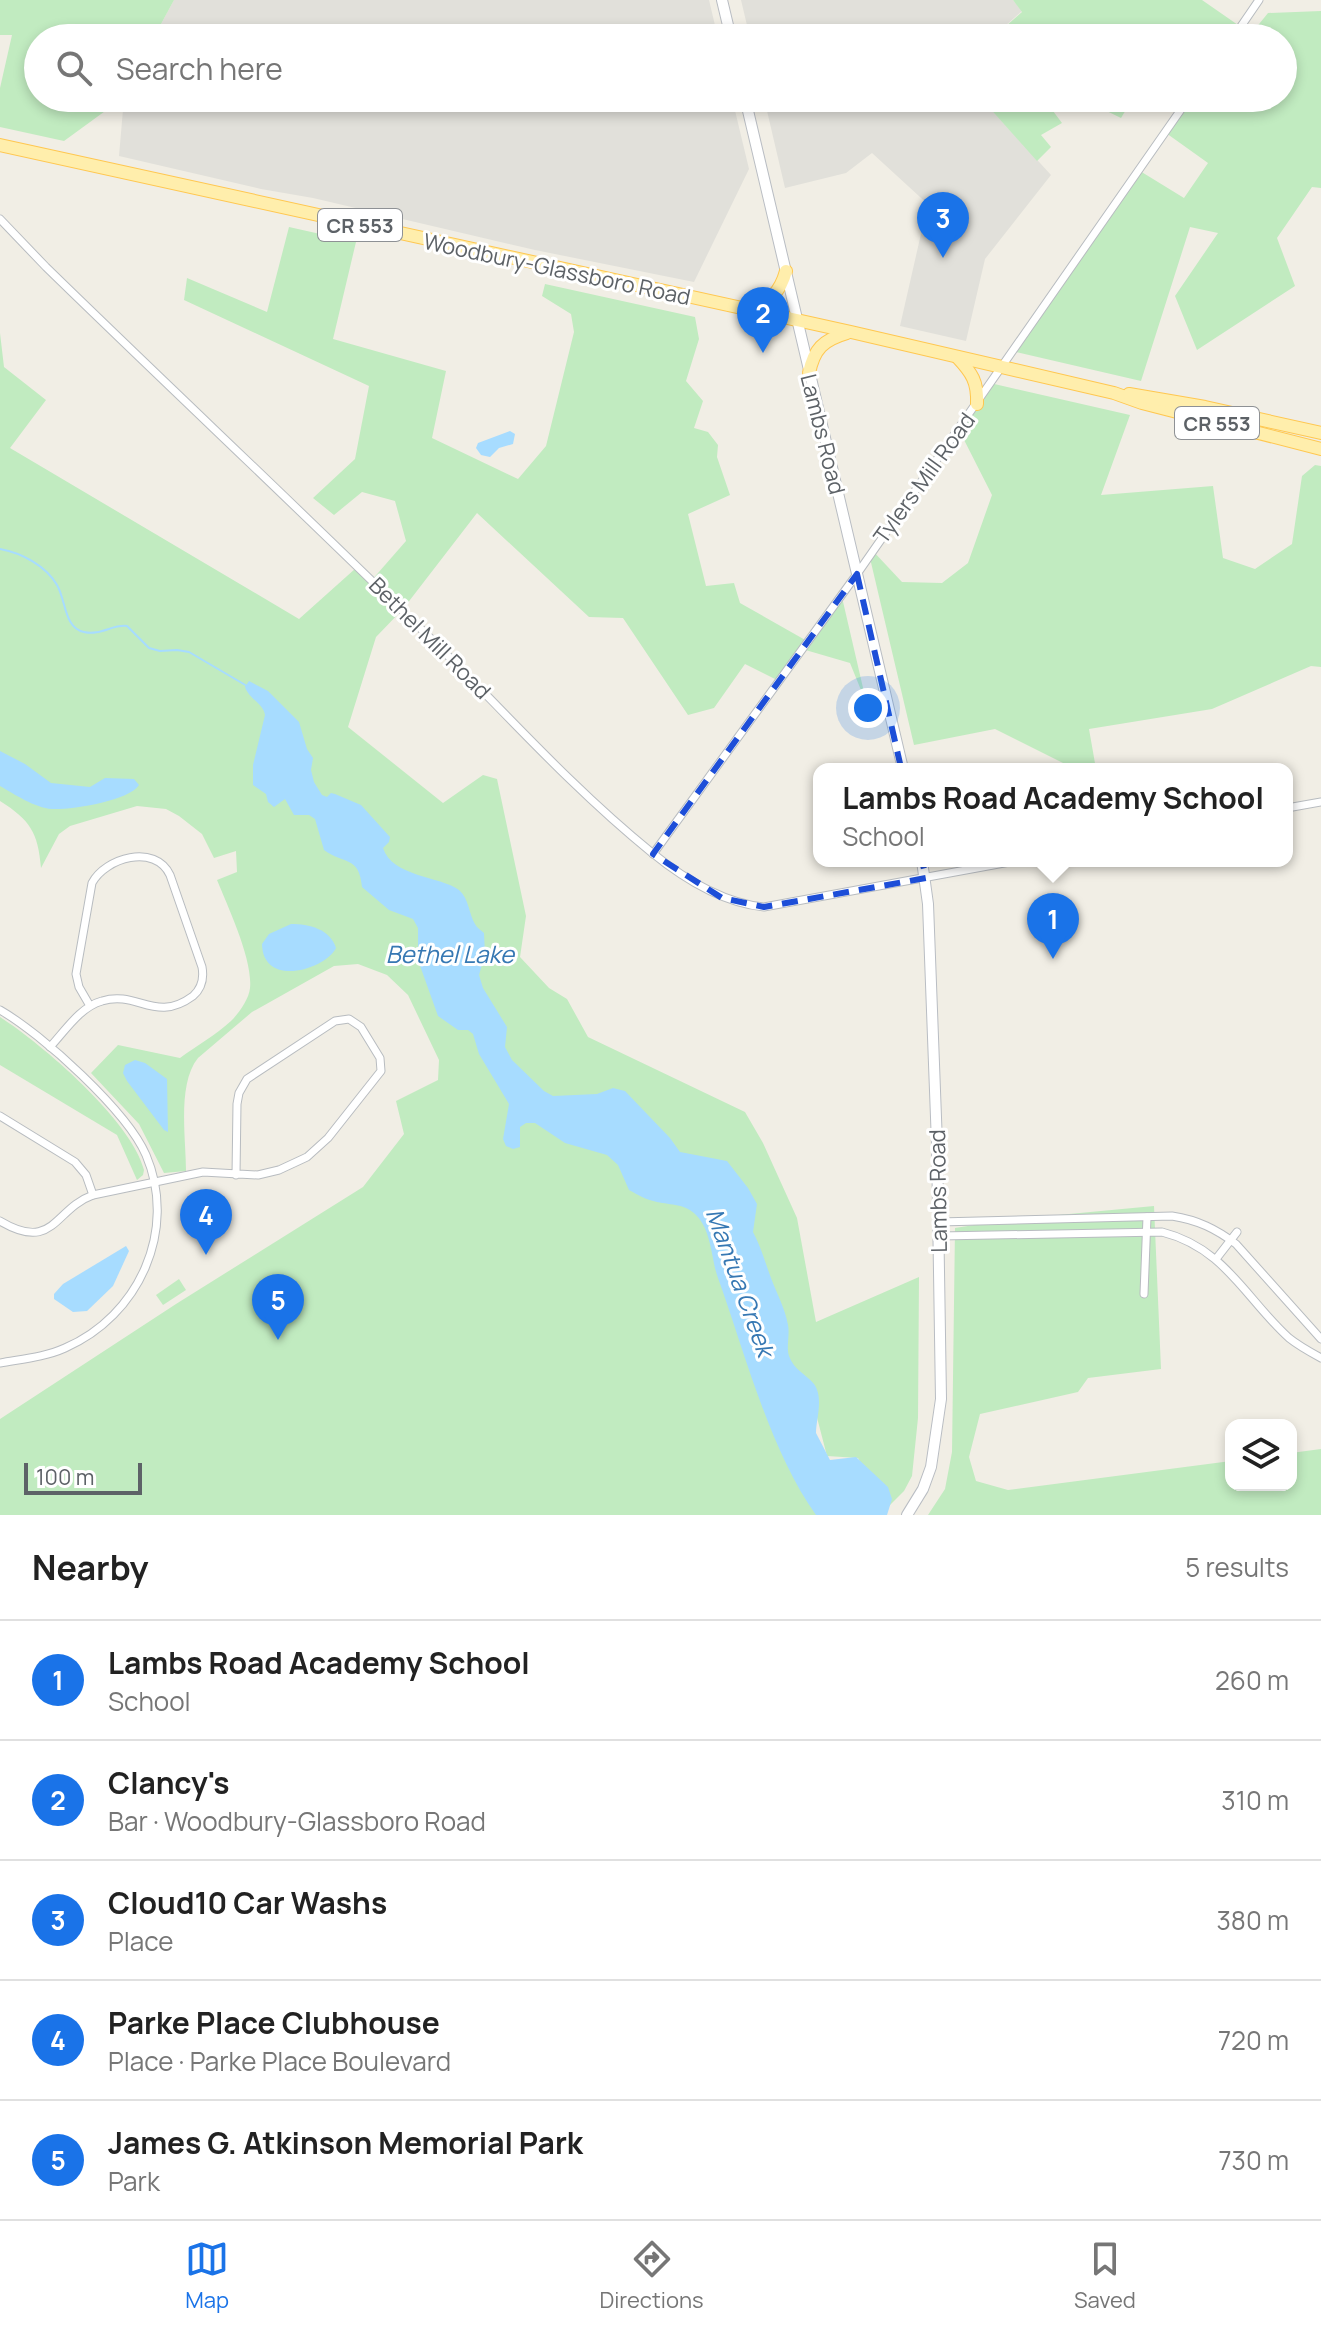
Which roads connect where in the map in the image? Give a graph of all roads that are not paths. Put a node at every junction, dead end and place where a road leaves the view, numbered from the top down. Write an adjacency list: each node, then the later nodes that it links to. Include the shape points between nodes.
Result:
1 (722, 0): 3 (main road)
2 (1259, 0): 4 (street)
3 (728, 24)
4 (1243, 24)
5 (748, 112): 9 (main road, Lambs Road)
6 (1179, 112): 14 (street, Tylers Mill Road)
7 (0, 145): 10 (main road, Woodbury-Glassboro Road / CR 553)
8 (0, 219): 24 (street, Bethel Mill Road)
9 (786, 271): 10 (main road, via 774,297); 11 (main road, Lambs Road)
10 (751, 311): 11 (main road, Woodbury-Glassboro Road / CR 553)
11 (797, 320): 12 (main road, Woodbury-Glassboro Road / CR 553); 15 (main road, Lambs Road)
12 (851, 332): 13 (main road, Woodbury-Glassboro Road / CR 553); 15 (main road, via 821,344)
13 (957, 357): 14 (main road, Woodbury-Glassboro Road / CR 553); 17 (main road, via 978,385)
14 (1001, 368): 16 (main road, Woodbury-Glassboro Road / CR 553); 17 (street, Tylers Mill Road)
15 (809, 373): 20 (main road, Lambs Road)
16 (1114, 393): 18 (main road, Woodbury-Glassboro Road / CR 553); 19 (main road, Woodbury-Glassboro Road / CR 553)
17 (977, 404): 20 (street, Tylers Mill Road)
18 (1321, 433)
19 (1321, 449)
20 (857, 574): 21 (main road, Lambs Road); 24 (street, Tylers Mill Road)
21 (902, 763)
22 (1321, 802): 23 (street)
23 (1293, 807)
24 (653, 854): 27 (street, Bethel Mill Road, via 722,898 757,906)
25 (923, 867): 27 (main road, Lambs Road)
26 (984, 867): 27 (street, Bethel Mill Road)
27 (926, 878): 37 (main road, Lambs Road)
28 (90, 1006): 28 (street, via 117,999 172,1008 201,986 202,967 171,878 153,857 138,856 107,867 92,883 76,974); 30 (street)
29 (0, 1010): 30 (street)
30 (50, 1047): 33 (street, via 126,1122 145,1153)
31 (0, 1116): 34 (street, via 78,1164)
32 (236, 1175): 32 (street, via 238,1099 247,1079 335,1021 349,1019 358,1025 381,1062 376,1081 307,1157 273,1172); 33 (street, via 203,1172)
33 (154, 1182): 34 (street); 46 (street, via 158,1216 153,1245 126,1302 69,1346)
34 (93, 1195): 36 (street, via 42,1230 24,1231)
35 (1147, 1217): 37 (street); 39 (street); 41 (street, via 1194,1219)
36 (0, 1221)
37 (939, 1222): 40 (main road, Lambs Road)
38 (1237, 1232): 41 (street)
39 (1147, 1233): 40 (street); 42 (street, via 1175,1236); 43 (street)
40 (940, 1236): 47 (main road, Lambs Road, via 941,1399 936,1442 923,1489)
41 (1231, 1240): 42 (street); 44 (street)
42 (1216, 1259): 45 (street, via 1291,1339)
43 (1144, 1294)
44 (1321, 1339)
45 (1321, 1358)
46 (0, 1363)
47 (907, 1515)

